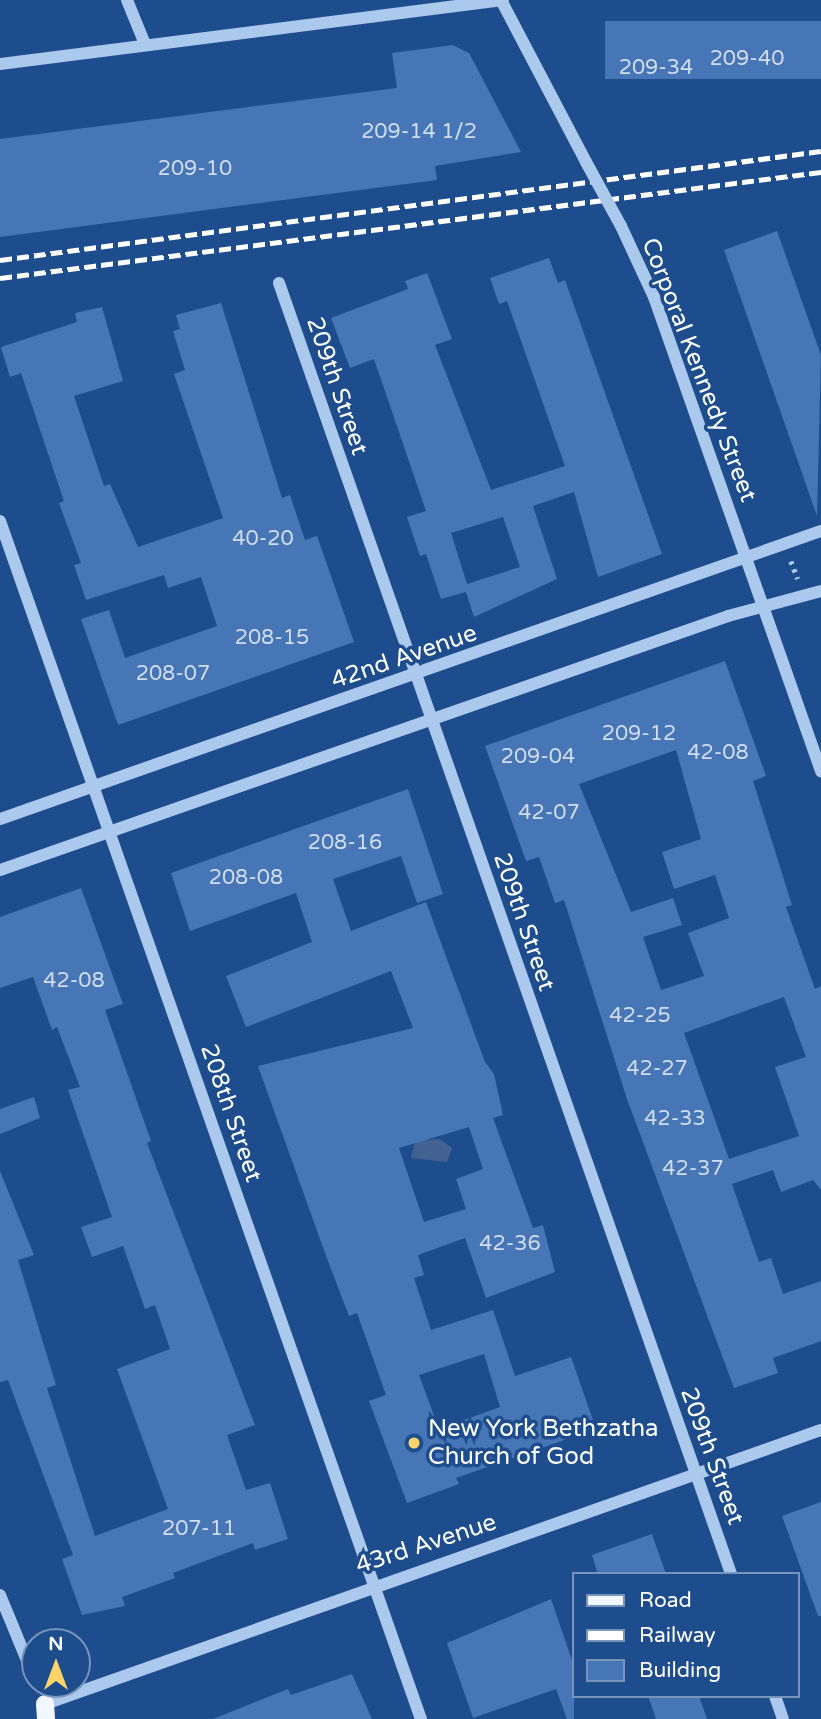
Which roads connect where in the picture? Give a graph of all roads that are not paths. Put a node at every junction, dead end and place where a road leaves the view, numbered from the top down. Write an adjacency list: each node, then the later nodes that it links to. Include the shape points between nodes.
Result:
1 (127, 0): 3 (street)
2 (502, 0): 3 (street); 8 (street, Corporal Kennedy Street, bridge, via 654,298)
3 (145, 44): 4 (street)
4 (0, 64)
5 (279, 283): 11 (street, 209th Street)
6 (0, 521): 14 (street, 208th Street)
7 (821, 531): 8 (street, 42nd Avenue)
8 (745, 556): 10 (street, Corporal Kennedy Street); 11 (street, 42nd Avenue)
9 (821, 592): 10 (street)
10 (763, 606): 12 (street); 13 (street, Corporal Kennedy Street)
11 (416, 675): 12 (street, 209th Street); 14 (street, 42nd Avenue)
12 (431, 720): 16 (street); 19 (street, 209th Street)
13 (821, 771)
14 (95, 788): 15 (street, 42nd Avenue); 16 (street, 208th Street)
15 (0, 820)
16 (111, 832): 17 (street); 21 (street, 208th Street)
17 (0, 870)
18 (821, 1430): 19 (street, 43rd Avenue)
19 (696, 1477): 20 (street, 209th Street); 21 (street, 43rd Avenue)
20 (730, 1572)
21 (373, 1584): 25 (street, 43rd Avenue); 26 (street, 208th Street)
22 (0, 1595): 23 (street)
23 (21, 1646)
24 (776, 1698): 27 (street)
25 (47, 1714)
26 (421, 1719)
27 (783, 1719)

